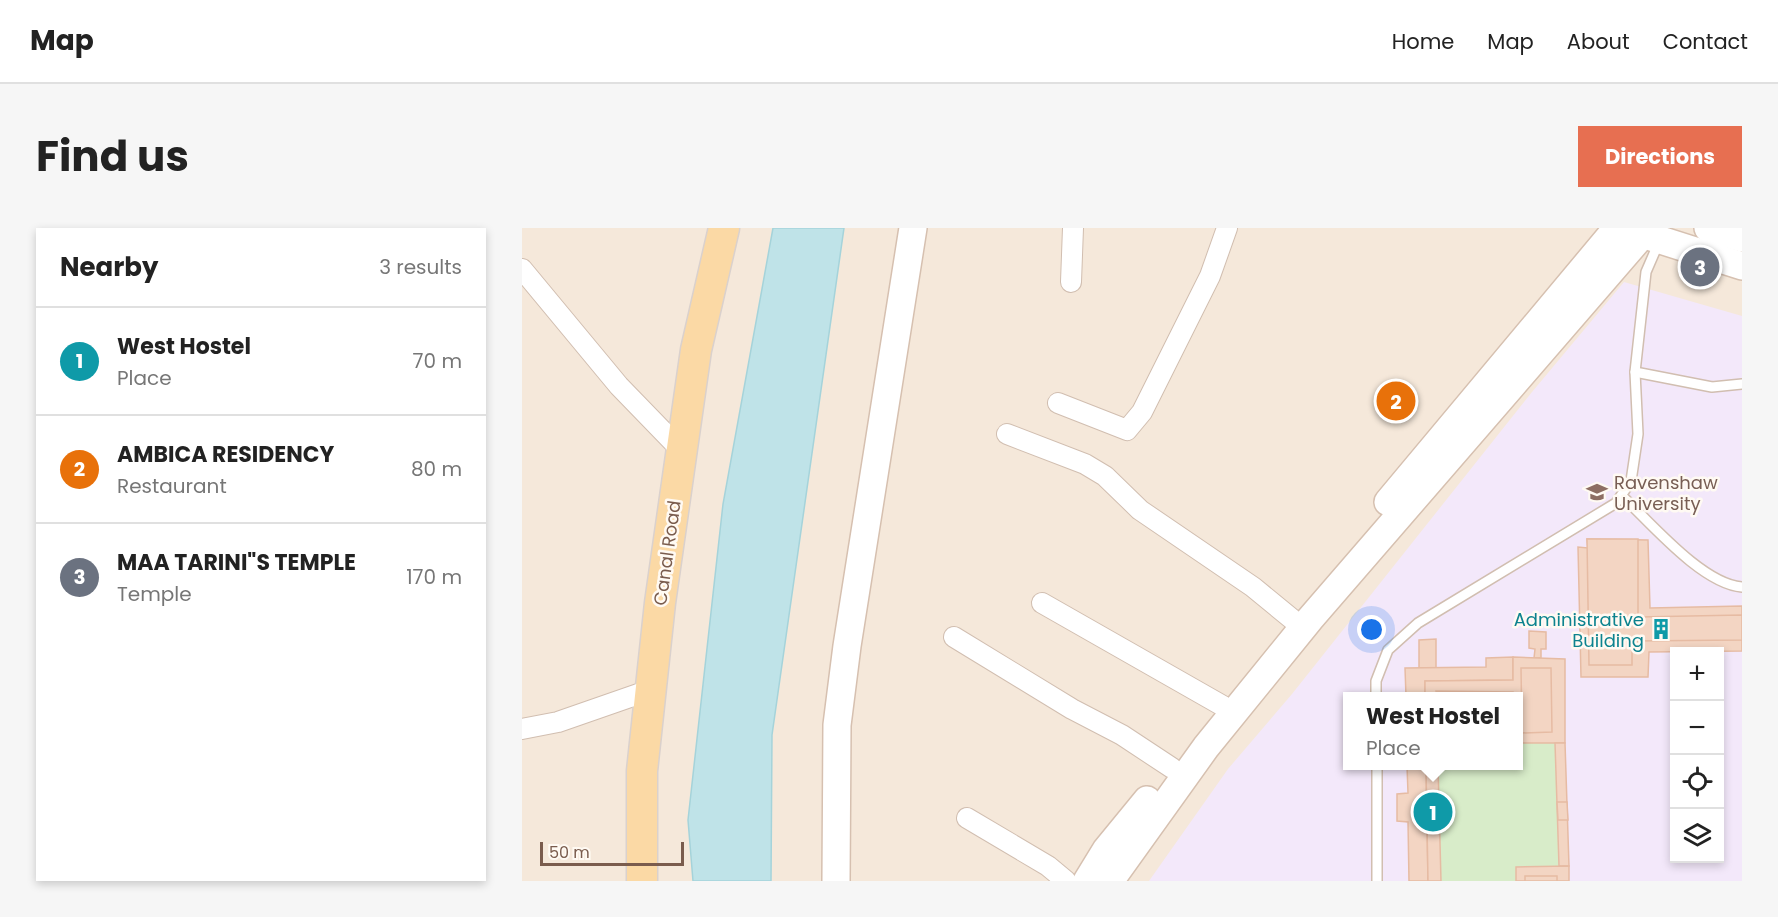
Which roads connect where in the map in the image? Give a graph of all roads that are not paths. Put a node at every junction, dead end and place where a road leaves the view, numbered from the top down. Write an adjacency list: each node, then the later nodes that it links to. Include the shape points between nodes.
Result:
1 (724, 228): 15 (main road, Canal Road, via 696,350)
2 (913, 228): 29 (street, via 837,725)
3 (1073, 228): 10 (street)
4 (1227, 228): 13 (street, via 1205,286 1142,412 1127,430)
5 (1708, 228): 7 (street)
6 (1637, 231): 8 (street); 11 (lane, via 1646,272); 19 (street, via 1413,470); 32 (street, via 1302,628 1206,747)
7 (1742, 238)
8 (1742, 266)
9 (524, 275): 15 (street, via 619,386)
10 (1071, 282)
11 (1635, 372): 12 (lane, via 1712,387); 16 (lane, via 1638,434 1631,481)
12 (1742, 384)
13 (1058, 403)
14 (1007, 434): 19 (street, via 1085,464 1105,476 1140,510 1253,587)
15 (682, 451): 21 (main road, Canal Road)
16 (1622, 496): 17 (lane, via 1685,558); 22 (lane, via 1418,623 1388,650 1376,681)
17 (1742, 587)
18 (1042, 603): 23 (street)
19 (1292, 619): 23 (street)
20 (954, 637): 25 (street)
21 (650, 690): 24 (street, via 558,722); 28 (main road, Canal Road, via 642,771)
22 (1376, 692)
23 (1223, 706): 25 (street)
24 (522, 729)
25 (1172, 768): 31 (street, via 1106,850)
26 (1377, 770): 33 (lane)
27 (967, 818): 30 (street)
28 (642, 881)
29 (836, 881)
30 (1066, 881)
31 (1087, 881)
32 (1110, 881)
33 (1377, 881)

